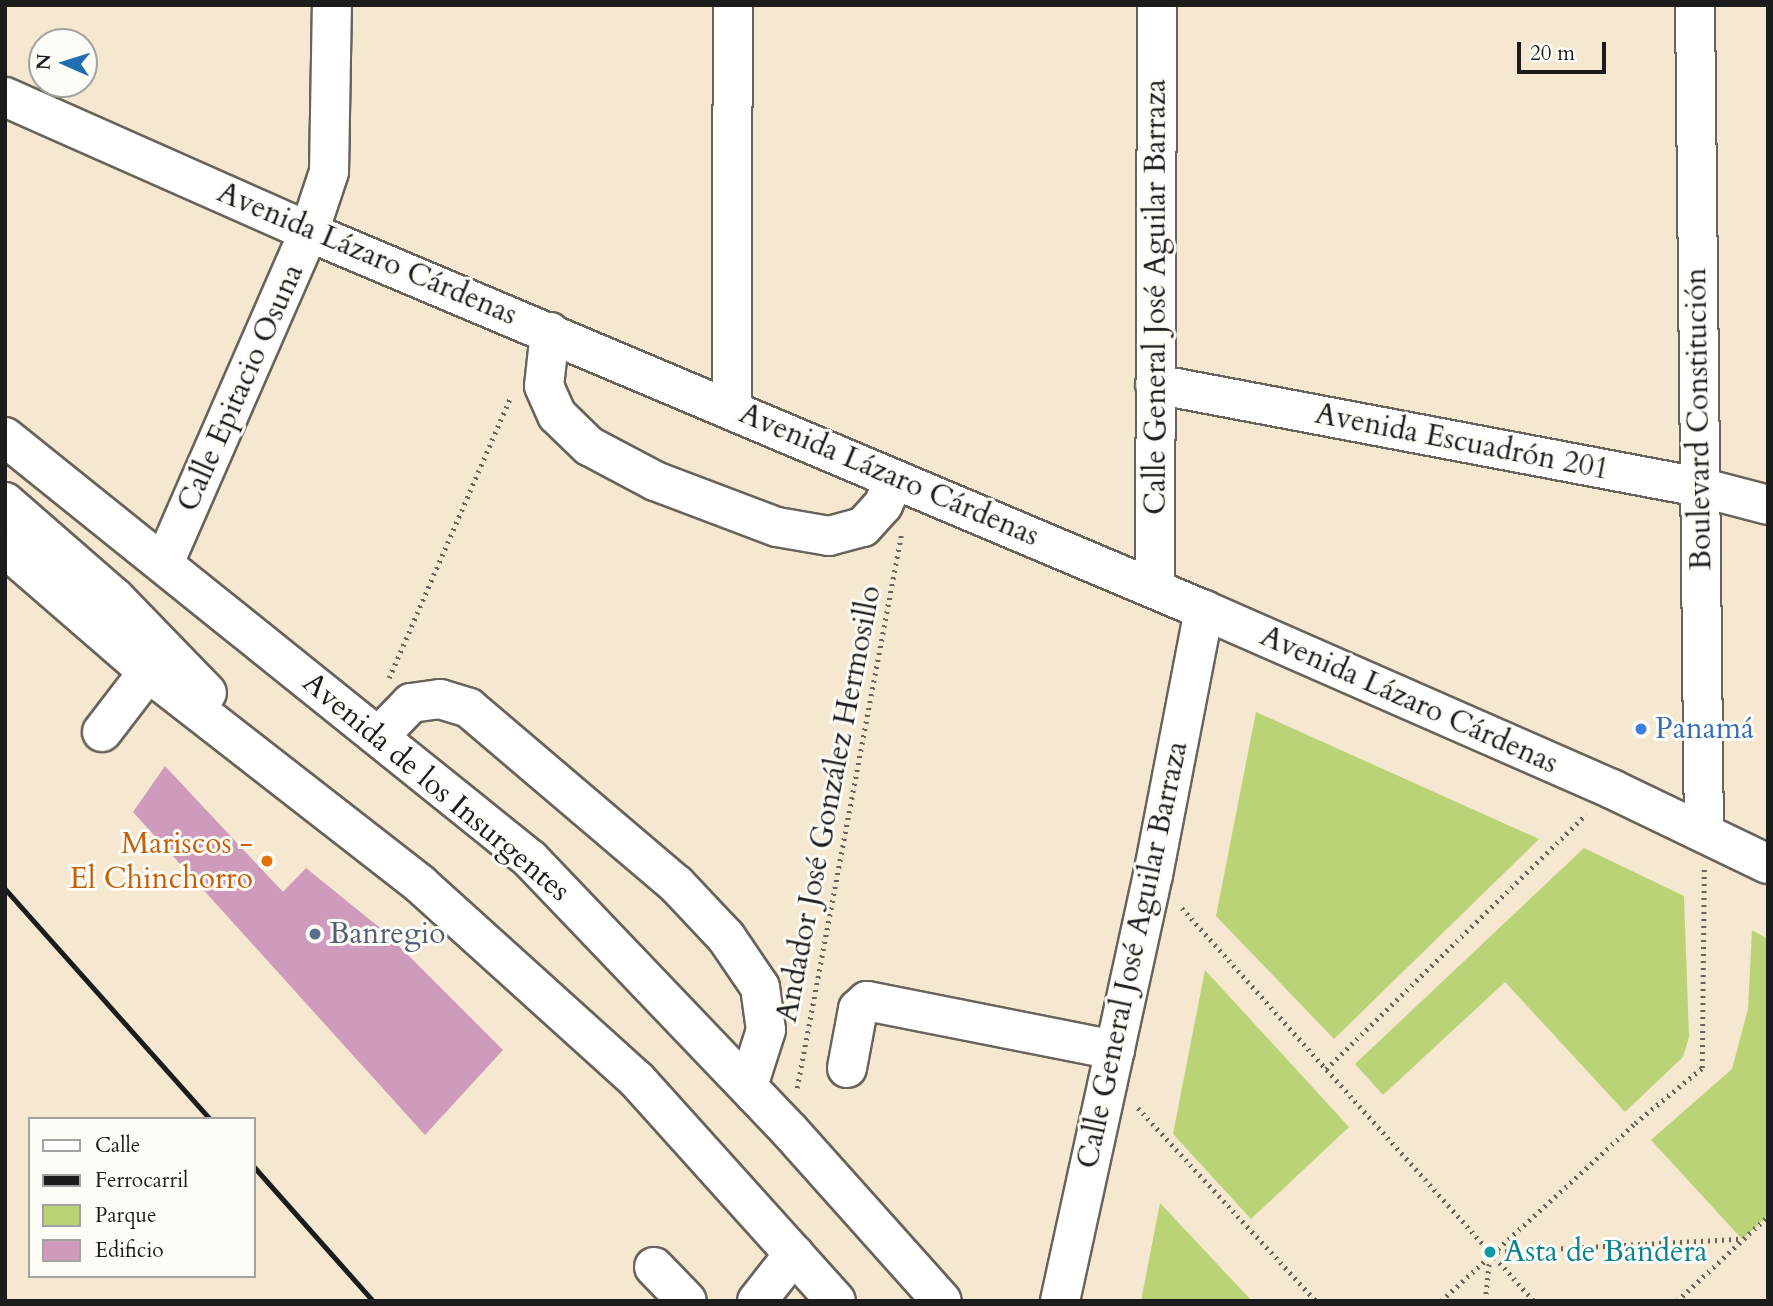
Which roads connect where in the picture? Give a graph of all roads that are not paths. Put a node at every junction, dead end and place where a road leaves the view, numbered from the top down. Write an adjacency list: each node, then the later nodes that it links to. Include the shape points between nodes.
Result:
1 (332, 5): 6 (main road, Calle Epitacio Osuna, via 329,172)
2 (733, 5): 9 (main road)
3 (1157, 5): 8 (main road, Calle General José Aguilar Barraza)
4 (1695, 5): 12 (main road, Boulevard Constitución)
5 (5, 97): 6 (main road, Avenida Lázaro Cárdenas)
6 (309, 232): 7 (main road, Avenida Lázaro Cárdenas); 16 (main road, Calle Epitacio Osuna)
7 (550, 332): 9 (main road, Avenida Lázaro Cárdenas); 11 (main road, via 544,386 557,415 589,446 655,481 777,527 829,536 863,527)
8 (1155, 384): 12 (main road, Avenida Escuadrón 201); 17 (main road, Calle General José Aguilar Barraza)
9 (732, 408): 11 (main road, Avenida Lázaro Cárdenas)
10 (5, 437): 16 (main road, Avenida de los Insurgentes)
11 (902, 483): 17 (main road, Avenida Lázaro Cárdenas)
12 (1699, 487): 14 (main road, Avenida Escuadrón 201); 23 (main road, Boulevard Constitución)
13 (5, 502): 22 (main road, via 115,598)
14 (1768, 505)
15 (5, 548): 19 (main road)
16 (165, 562): 20 (main road, Avenida de los Insurgentes)
17 (1155, 589): 18 (main road, Avenida Lázaro Cárdenas)
18 (1204, 610): 23 (main road, Avenida Lázaro Cárdenas); 25 (main road, Calle General José Aguilar Barraza)
19 (148, 672): 21 (main road); 22 (main road)
20 (374, 731): 27 (main road, Avenida de los Insurgentes, via 530,859); 27 (main road, via 411,703 440,699 469,709 676,884 726,937 760,987 766,1030)
21 (102, 732)
22 (307, 796): 28 (main road, via 420,884 637,1080)
23 (1704, 832): 24 (main road, Avenida Lázaro Cárdenas)
24 (1768, 864)
25 (1112, 1063): 26 (main road, via 867,1002 858,1009); 34 (main road, Calle General José Aguilar Barraza)
26 (847, 1068)
27 (748, 1086): 33 (main road, Avenida de los Insurgentes)
28 (794, 1254): 31 (main road); 32 (main road)
29 (654, 1267): 30 (main road)
30 (687, 1301)
31 (757, 1301)
32 (836, 1301)
33 (942, 1301)
34 (1060, 1301)

